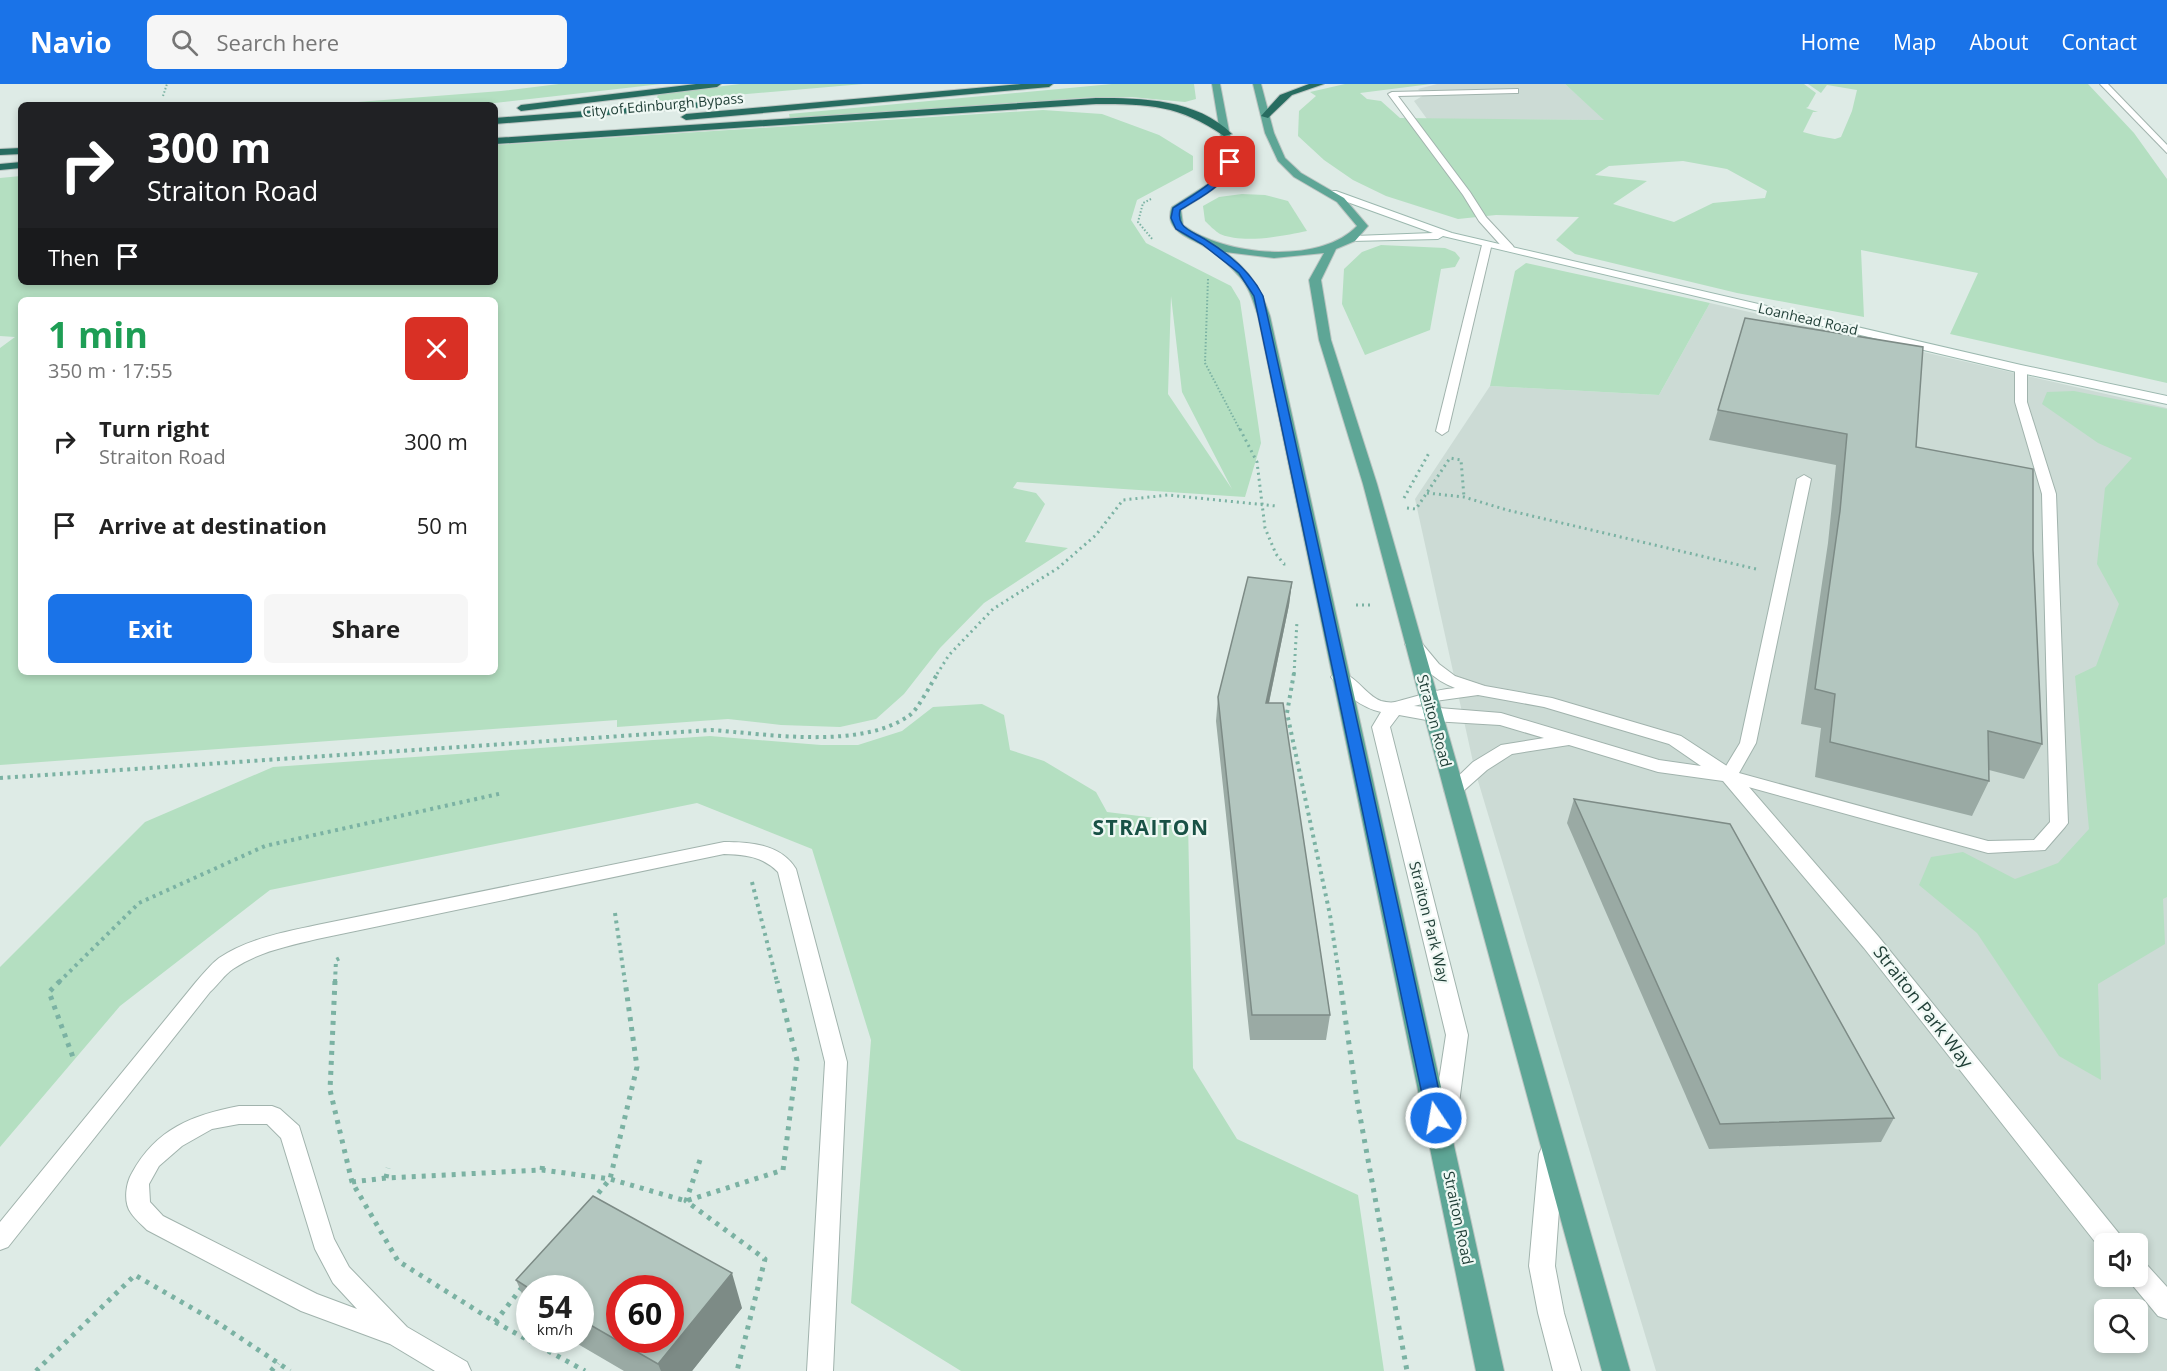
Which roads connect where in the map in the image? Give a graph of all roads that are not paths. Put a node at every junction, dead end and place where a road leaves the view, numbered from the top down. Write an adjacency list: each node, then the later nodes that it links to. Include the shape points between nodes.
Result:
1 (717, 84): 9 (highway)
2 (942, 84): 13 (highway, City of Edinburgh Bypass)
3 (1049, 84): 11 (highway, City of Edinburgh Bypass)
4 (1216, 84): 15 (main road, Straiton Road)
5 (1257, 84): 10 (main road)
6 (1320, 84): 10 (highway, via 1280,98)
7 (2104, 84): 17 (lane)
8 (1515, 91): 28 (lane, via 1392,94 1482,219)
9 (512, 108)
10 (1265, 116): 22 (main road, via 1282,160)
11 (671, 119)
12 (659, 120): 14 (highway, City of Edinburgh Bypass)
13 (498, 121)
14 (498, 132)
15 (1227, 134): 16 (highway, via 1184,111 1142,103 1096,101); 25 (main road, Straiton Road, via 1227,172 1217,183 1176,209 1179,227)
16 (498, 141)
17 (2167, 150)
18 (18, 152): 19 (highway)
19 (0, 154)
20 (18, 167): 21 (highway)
21 (0, 168)
22 (1332, 193): 23 (street, Loanhead Road); 24 (main road, via 1363,226)
23 (1449, 235): 24 (street, Loanhead Road); 26 (street, Loanhead Road)
24 (1354, 239): 27 (main road, Straiton Road)
25 (1205, 242): 27 (main road, Straiton Road, via 1269,254); 34 (main road, Straiton Road, via 1242,271 1258,296)
26 (1487, 243): 28 (street, Loanhead Road); 31 (lane)
27 (1332, 247): 33 (main road, Straiton Road, via 1315,280 1323,331)
28 (1509, 248): 29 (street, Loanhead Road)
29 (2021, 369): 30 (street, Loanhead Road); 39 (lane, via 2021,402 2049,495 2059,823 2039,846 1988,847)
30 (2167, 400)
31 (1442, 431)
32 (1804, 479): 39 (lane, via 1748,743)
33 (1413, 644): 35 (street, Straiton Park Way, via 1449,680); 36 (main road, Straiton Road)
34 (1340, 677): 37 (street, Straiton Park Way, via 1375,705); 42 (main road, Straiton Road)
35 (1482, 691): 36 (street, Straiton Park Way); 39 (street, Straiton Park Way, via 1546,702 1675,740)
36 (1430, 706): 37 (street, Straiton Park Way); 38 (street, Straiton Park Way, via 1501,719); 40 (main road, Straiton Road)
37 (1394, 709): 42 (street, Straiton Park Way, via 1384,716 1381,726 1457,1035)
38 (1571, 741): 39 (street, Straiton Park Way, via 1658,766); 40 (street, Straiton Park Way, via 1507,749)
39 (1729, 776): 43 (street, Straiton Park Way, via 1871,942)
40 (1453, 790): 41 (main road, Straiton Road)
41 (1552, 1140): 51 (street, via 1542,1266); 52 (main road, Straiton Road)
42 (1441, 1141): 50 (main road, Straiton Road)
43 (2103, 1233)
44 (0, 1240): 49 (lane, via 203,987 226,964 250,951 279,941 724,848 749,849 774,855 787,869 836,1062)
45 (2148, 1285): 46 (street)
46 (2167, 1307)
47 (398, 1335): 47 (lane, via 310,1303 155,1223 139,1206 138,1184 151,1159 174,1139 208,1121 239,1114 272,1115 291,1133 323,1242 341,1275); 48 (lane)
48 (458, 1371)
49 (820, 1371)
50 (1490, 1371)
51 (1567, 1371)
52 (1616, 1371)

